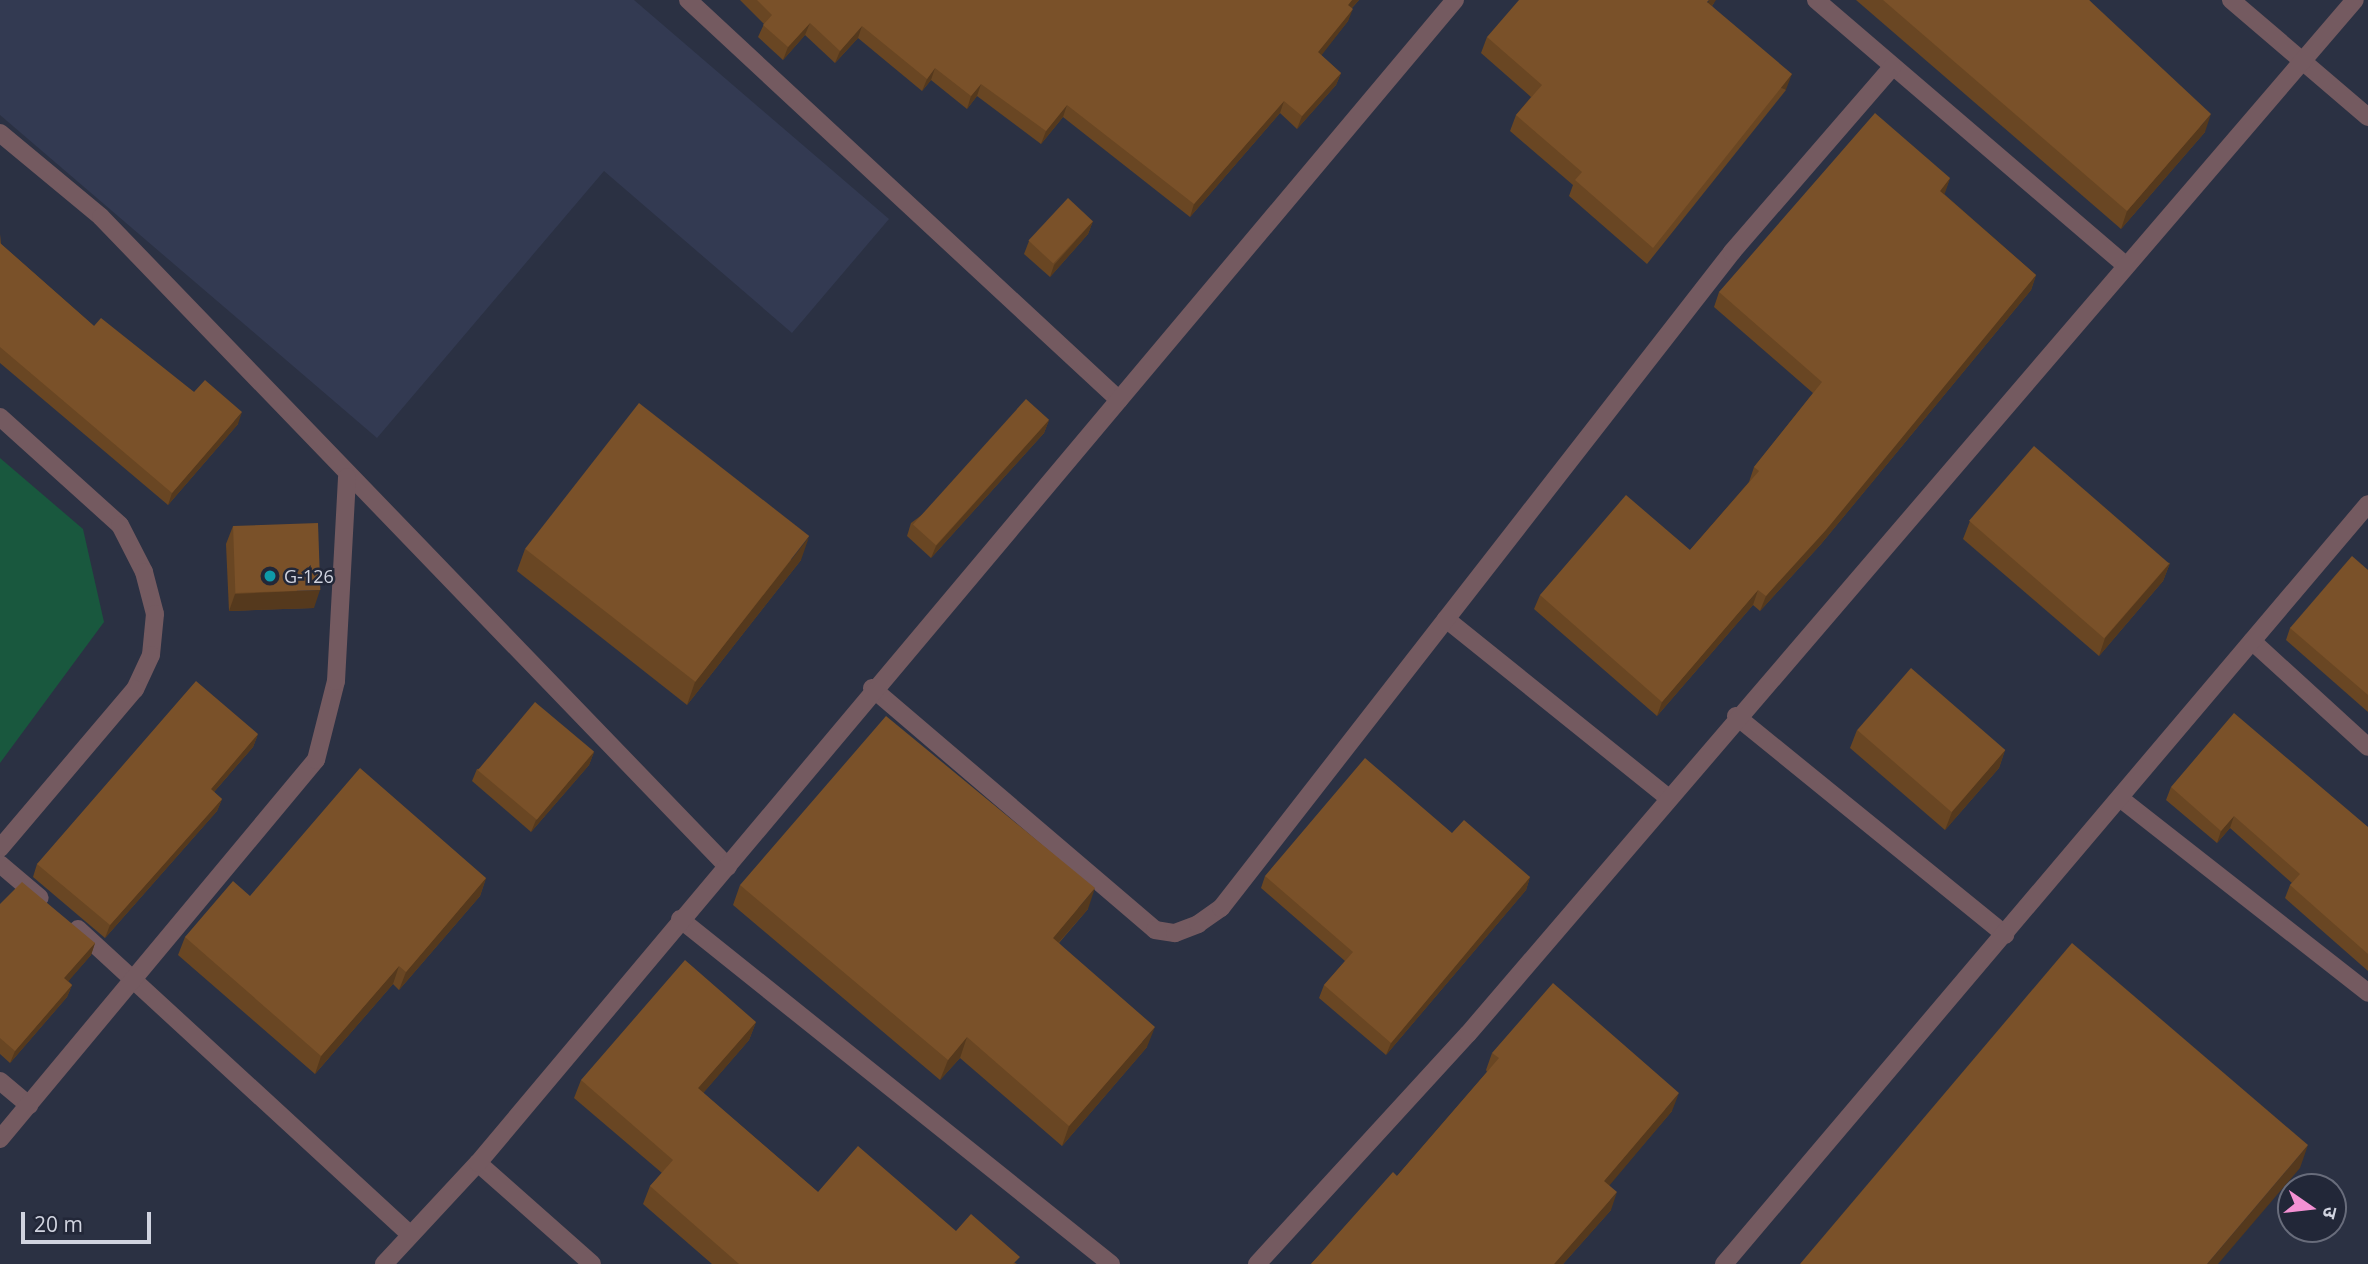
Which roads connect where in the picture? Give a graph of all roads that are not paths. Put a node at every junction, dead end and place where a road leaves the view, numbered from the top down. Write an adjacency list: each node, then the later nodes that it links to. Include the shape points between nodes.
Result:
1 (688, 0): 11 (street)
2 (1455, 0): 11 (street)
3 (1816, 0): 7 (street)
4 (2231, 0): 6 (street)
5 (2355, 0): 6 (street)
6 (2304, 65): 8 (street); 10 (street)
7 (1892, 67): 10 (street); 15 (street, via 1732,252)
8 (2368, 117)
9 (0, 133): 13 (street, via 101,217)
10 (2126, 266): 18 (street)
11 (1119, 400): 17 (street)
12 (0, 417): 22 (street, via 120,525 145,572 155,614 151,655 135,689)
13 (347, 477): 24 (street); 27 (street, via 335,681 316,760)
14 (2367, 506): 16 (street)
15 (1446, 619): 17 (street, via 1221,908 1175,933 1155,930 1133,913); 20 (street)
16 (2252, 641): 19 (street); 21 (street)
17 (872, 688): 24 (street)
18 (1736, 716): 20 (street); 26 (street)
19 (2368, 747)
20 (1667, 797): 37 (street, via 1468,1034)
21 (2121, 799): 26 (street); 28 (street)
22 (0, 848)
23 (0, 864): 27 (street)
24 (728, 867): 25 (street)
25 (680, 919): 32 (street); 36 (street)
26 (2005, 935): 38 (street)
27 (138, 980): 30 (street); 33 (street)
28 (2368, 993)
29 (0, 1081): 30 (street)
30 (29, 1105): 31 (street)
31 (0, 1139)
32 (478, 1163): 33 (street); 35 (street)
33 (410, 1234): 34 (street)
34 (384, 1264)
35 (592, 1264)
36 (1111, 1264)
37 (1257, 1264)
38 (1724, 1264)

